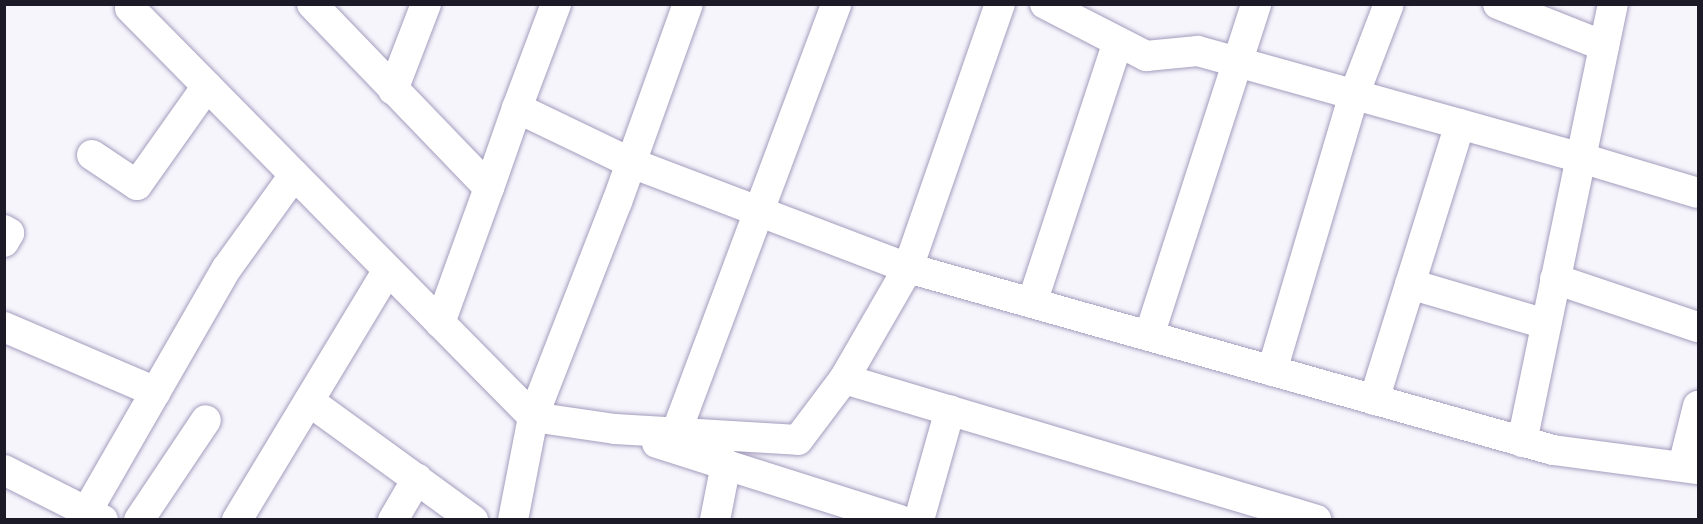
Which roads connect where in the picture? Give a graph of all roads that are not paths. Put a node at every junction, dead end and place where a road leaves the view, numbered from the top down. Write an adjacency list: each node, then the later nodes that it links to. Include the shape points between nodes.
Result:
1 (312, 4): 17 (street)
2 (426, 4): 17 (street)
3 (556, 4): 19 (street)
4 (688, 4): 23 (street)
5 (836, 4): 27 (street)
6 (1000, 4): 30 (street)
7 (1046, 4): 13 (street)
8 (1256, 4): 15 (street)
9 (1389, 4): 18 (street)
10 (1498, 4): 14 (street)
11 (1613, 4): 14 (street)
12 (130, 8): 16 (street)
13 (1118, 42): 15 (street, via 1146,56 1198,51); 34 (street)
14 (1604, 46): 22 (street)
15 (1236, 61): 18 (street); 39 (street)
16 (207, 86): 21 (street, via 137,185); 24 (street)
17 (393, 90): 25 (street)
18 (1354, 95): 20 (street); 40 (street)
19 (517, 108): 23 (street); 25 (street)
20 (1460, 124): 22 (street); 33 (street)
21 (92, 156)
22 (1581, 158): 26 (street); 32 (street)
23 (629, 162): 27 (street); 47 (street, via 618,202)
24 (294, 175): 31 (street); 42 (street, via 227,268)
25 (489, 188): 35 (street)
26 (1698, 193)
27 (756, 211): 30 (street); 50 (street)
28 (4, 230): 29 (street, via 9,232)
29 (4, 242)
30 (908, 268): 34 (street); 41 (street)
31 (388, 270): 35 (street); 43 (street)
32 (1556, 279): 36 (street); 38 (street)
33 (1410, 284): 36 (street); 44 (street)
34 (1032, 303): 39 (street)
35 (440, 323): 47 (street)
36 (1546, 324): 51 (street)
37 (4, 327): 42 (street)
38 (1698, 327)
39 (1149, 336): 40 (street)
40 (1272, 371): 44 (street)
41 (844, 379): 46 (street); 50 (street, via 798,440)
42 (156, 392): 56 (street)
43 (309, 400): 55 (street); 58 (street)
44 (1374, 400): 51 (street)
45 (1698, 406): 53 (street)
46 (950, 410): 64 (street); 65 (street)
47 (533, 417): 49 (street); 61 (street)
48 (206, 420): 57 (street)
49 (615, 429): 50 (street); 52 (street)
50 (676, 433)
51 (1522, 442): 53 (street, via 1553,450)
52 (726, 464): 62 (street); 63 (street)
53 (1691, 468)
54 (4, 471): 56 (street)
55 (417, 479): 59 (street); 60 (street)
56 (95, 515)
57 (139, 519)
58 (237, 519)
59 (393, 519)
60 (473, 519)
61 (513, 519)
62 (715, 519)
63 (900, 519)
64 (919, 519)
65 (1316, 519)

